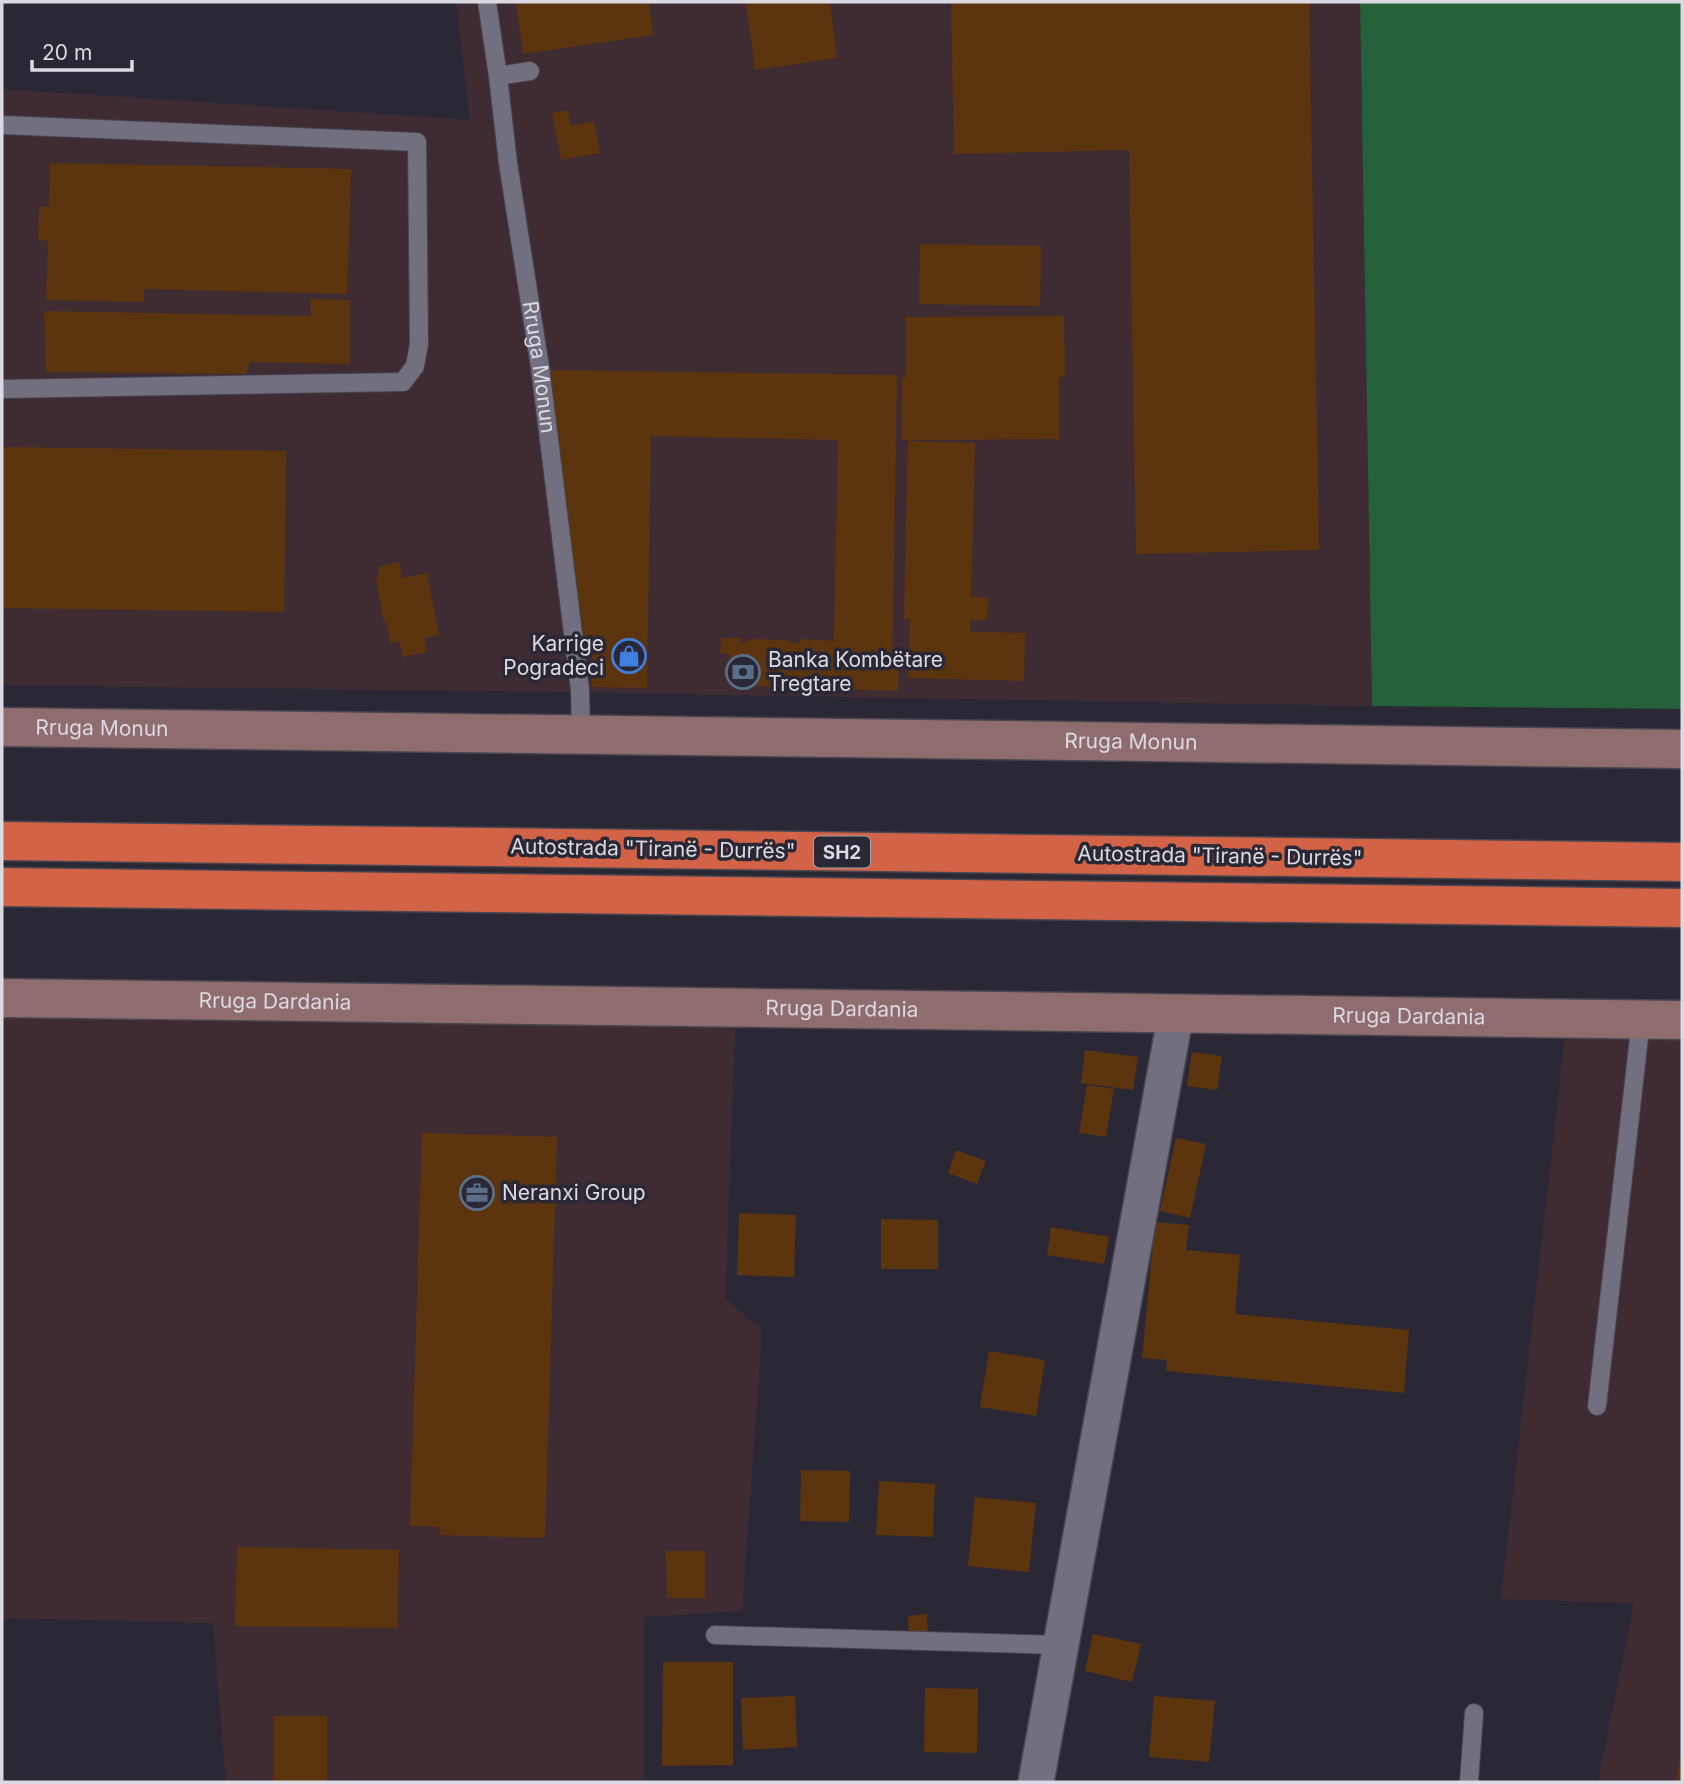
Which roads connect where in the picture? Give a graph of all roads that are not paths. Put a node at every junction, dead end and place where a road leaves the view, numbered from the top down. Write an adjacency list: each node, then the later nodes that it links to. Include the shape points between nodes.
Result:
1 (487, 2): 3 (lane, Rruga Monun)
2 (530, 71): 3 (lane)
3 (498, 76): 7 (lane, Rruga Monun, via 545,408 580,690)
4 (2, 125): 5 (lane, via 417,142 419,344 415,366 403,382)
5 (2, 389)
6 (2, 727): 7 (main road, Rruga Monun)
7 (581, 734): 8 (main road, Rruga Monun)
8 (1682, 749)
9 (2, 841): 10 (highway, Autostrada "Tiranë - Durrës" / SH2)
10 (1682, 862)
11 (2, 887): 12 (highway, SH2)
12 (1682, 908)
13 (2, 998): 14 (main road, Rruga Dardania)
14 (1176, 1013): 15 (main road, Rruga Dardania); 19 (street)
15 (1641, 1020): 16 (main road, Rruga Dardania); 17 (lane)
16 (1682, 1020)
17 (1597, 1406)
18 (715, 1635): 19 (lane)
19 (1061, 1645): 21 (street)
20 (1474, 1713): 22 (lane)
21 (1036, 1782)
22 (1469, 1782)

